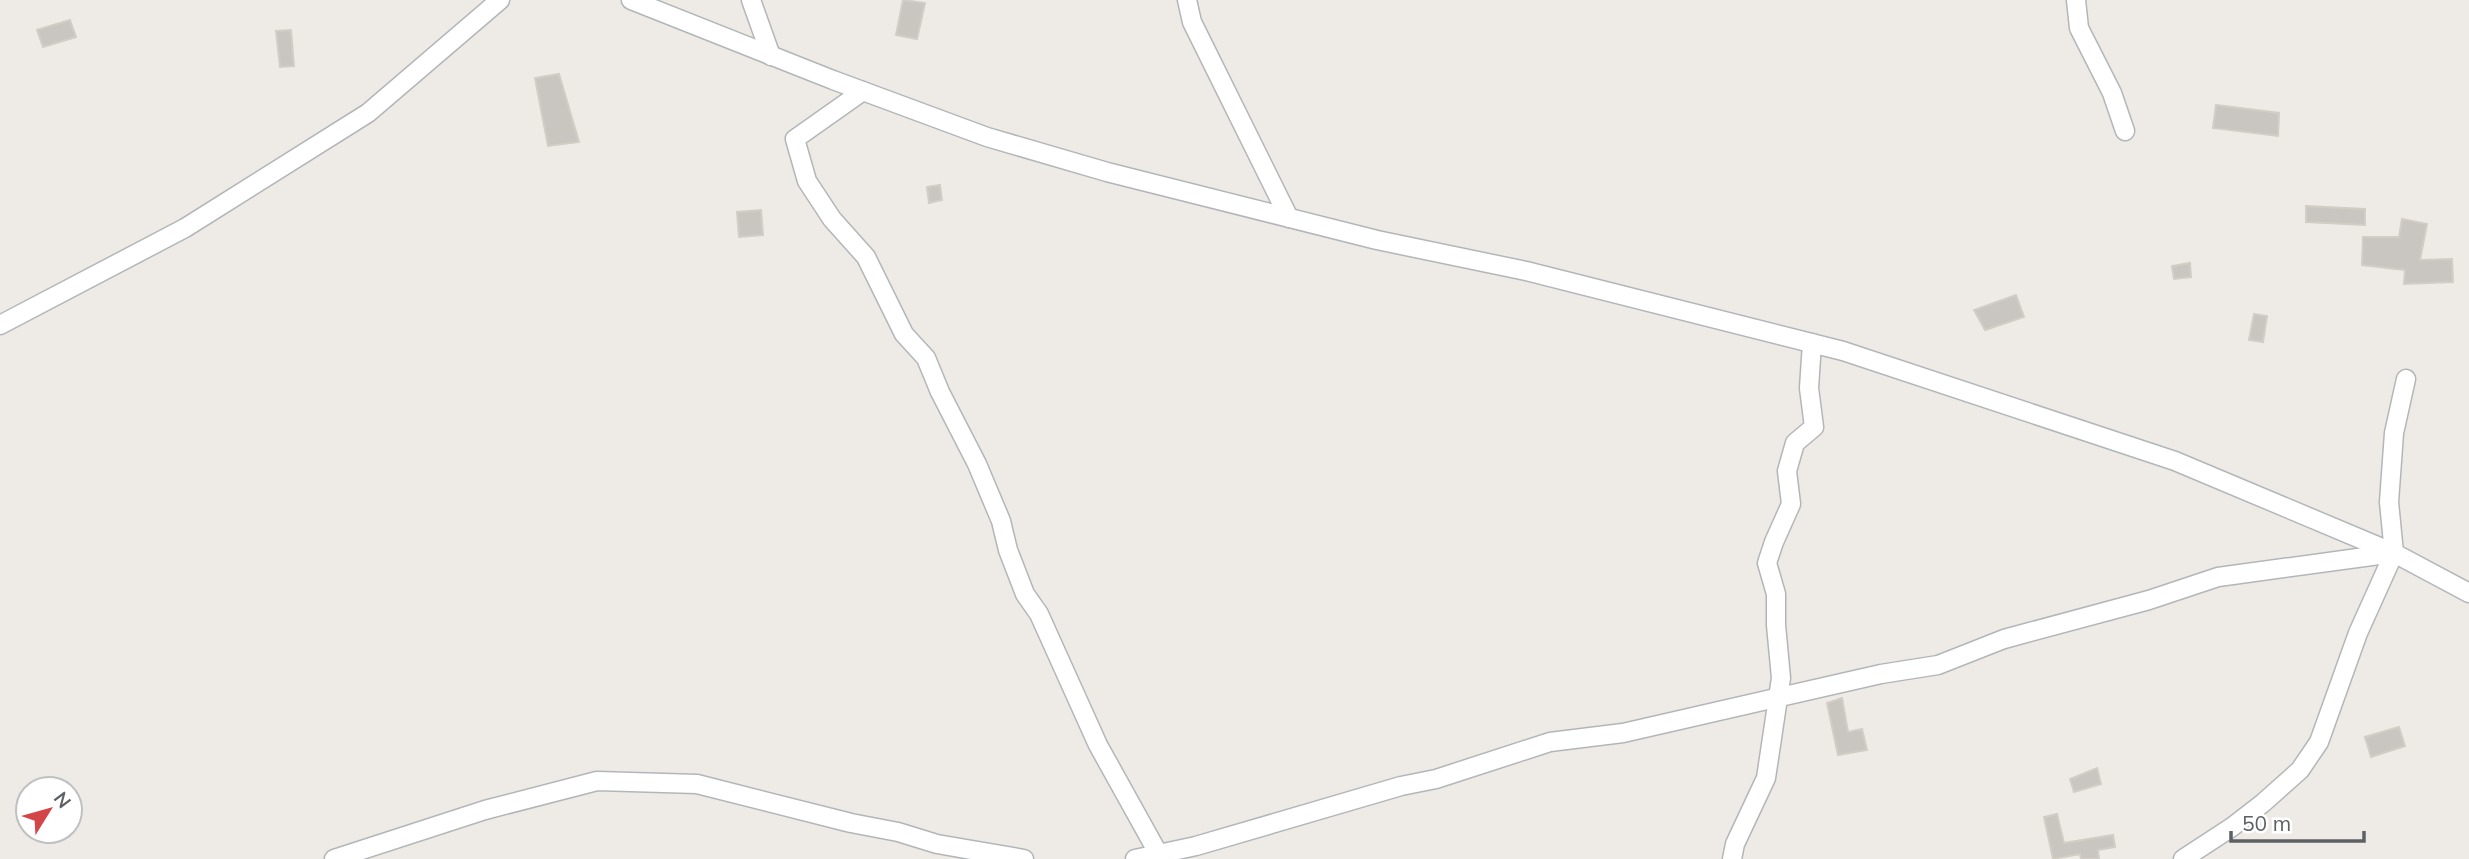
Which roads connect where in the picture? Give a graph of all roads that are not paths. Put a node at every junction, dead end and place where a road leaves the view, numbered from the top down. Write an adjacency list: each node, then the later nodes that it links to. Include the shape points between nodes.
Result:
1 (500, 0): 10 (street, via 368,113 185,228)
2 (631, 0): 6 (street)
3 (751, 0): 6 (street)
4 (1187, 0): 9 (street, via 1192,22)
5 (2076, 0): 8 (street, via 2079,28 2112,93)
6 (771, 56): 7 (street)
7 (863, 91): 9 (street, via 987,137); 16 (street, via 795,139 807,181 832,219 866,257 904,334 926,358 1001,521 1025,594 1039,614 1098,745)
8 (2125, 131)
9 (1289, 218): 11 (street, via 1526,271)
10 (0, 325)
11 (1812, 343): 13 (street, via 2175,461); 15 (street, via 1809,388 1814,427 1795,443 1787,471 1791,504 1767,563 1776,594)
12 (2406, 379): 13 (street, via 2394,433 2389,502)
13 (2393, 553): 14 (street); 15 (street, via 2218,578 2004,639 1937,665); 21 (street, via 2358,633 2319,743 2300,770 2232,827)
14 (2469, 593)
15 (1778, 696): 16 (street, via 1623,733 1550,742); 20 (street, via 1766,779)
16 (1161, 856): 19 (street)
17 (334, 859): 18 (street, via 485,810 597,781 697,784 937,844)
18 (1024, 859)
19 (1135, 859)
20 (1732, 859)
21 (2183, 859)

